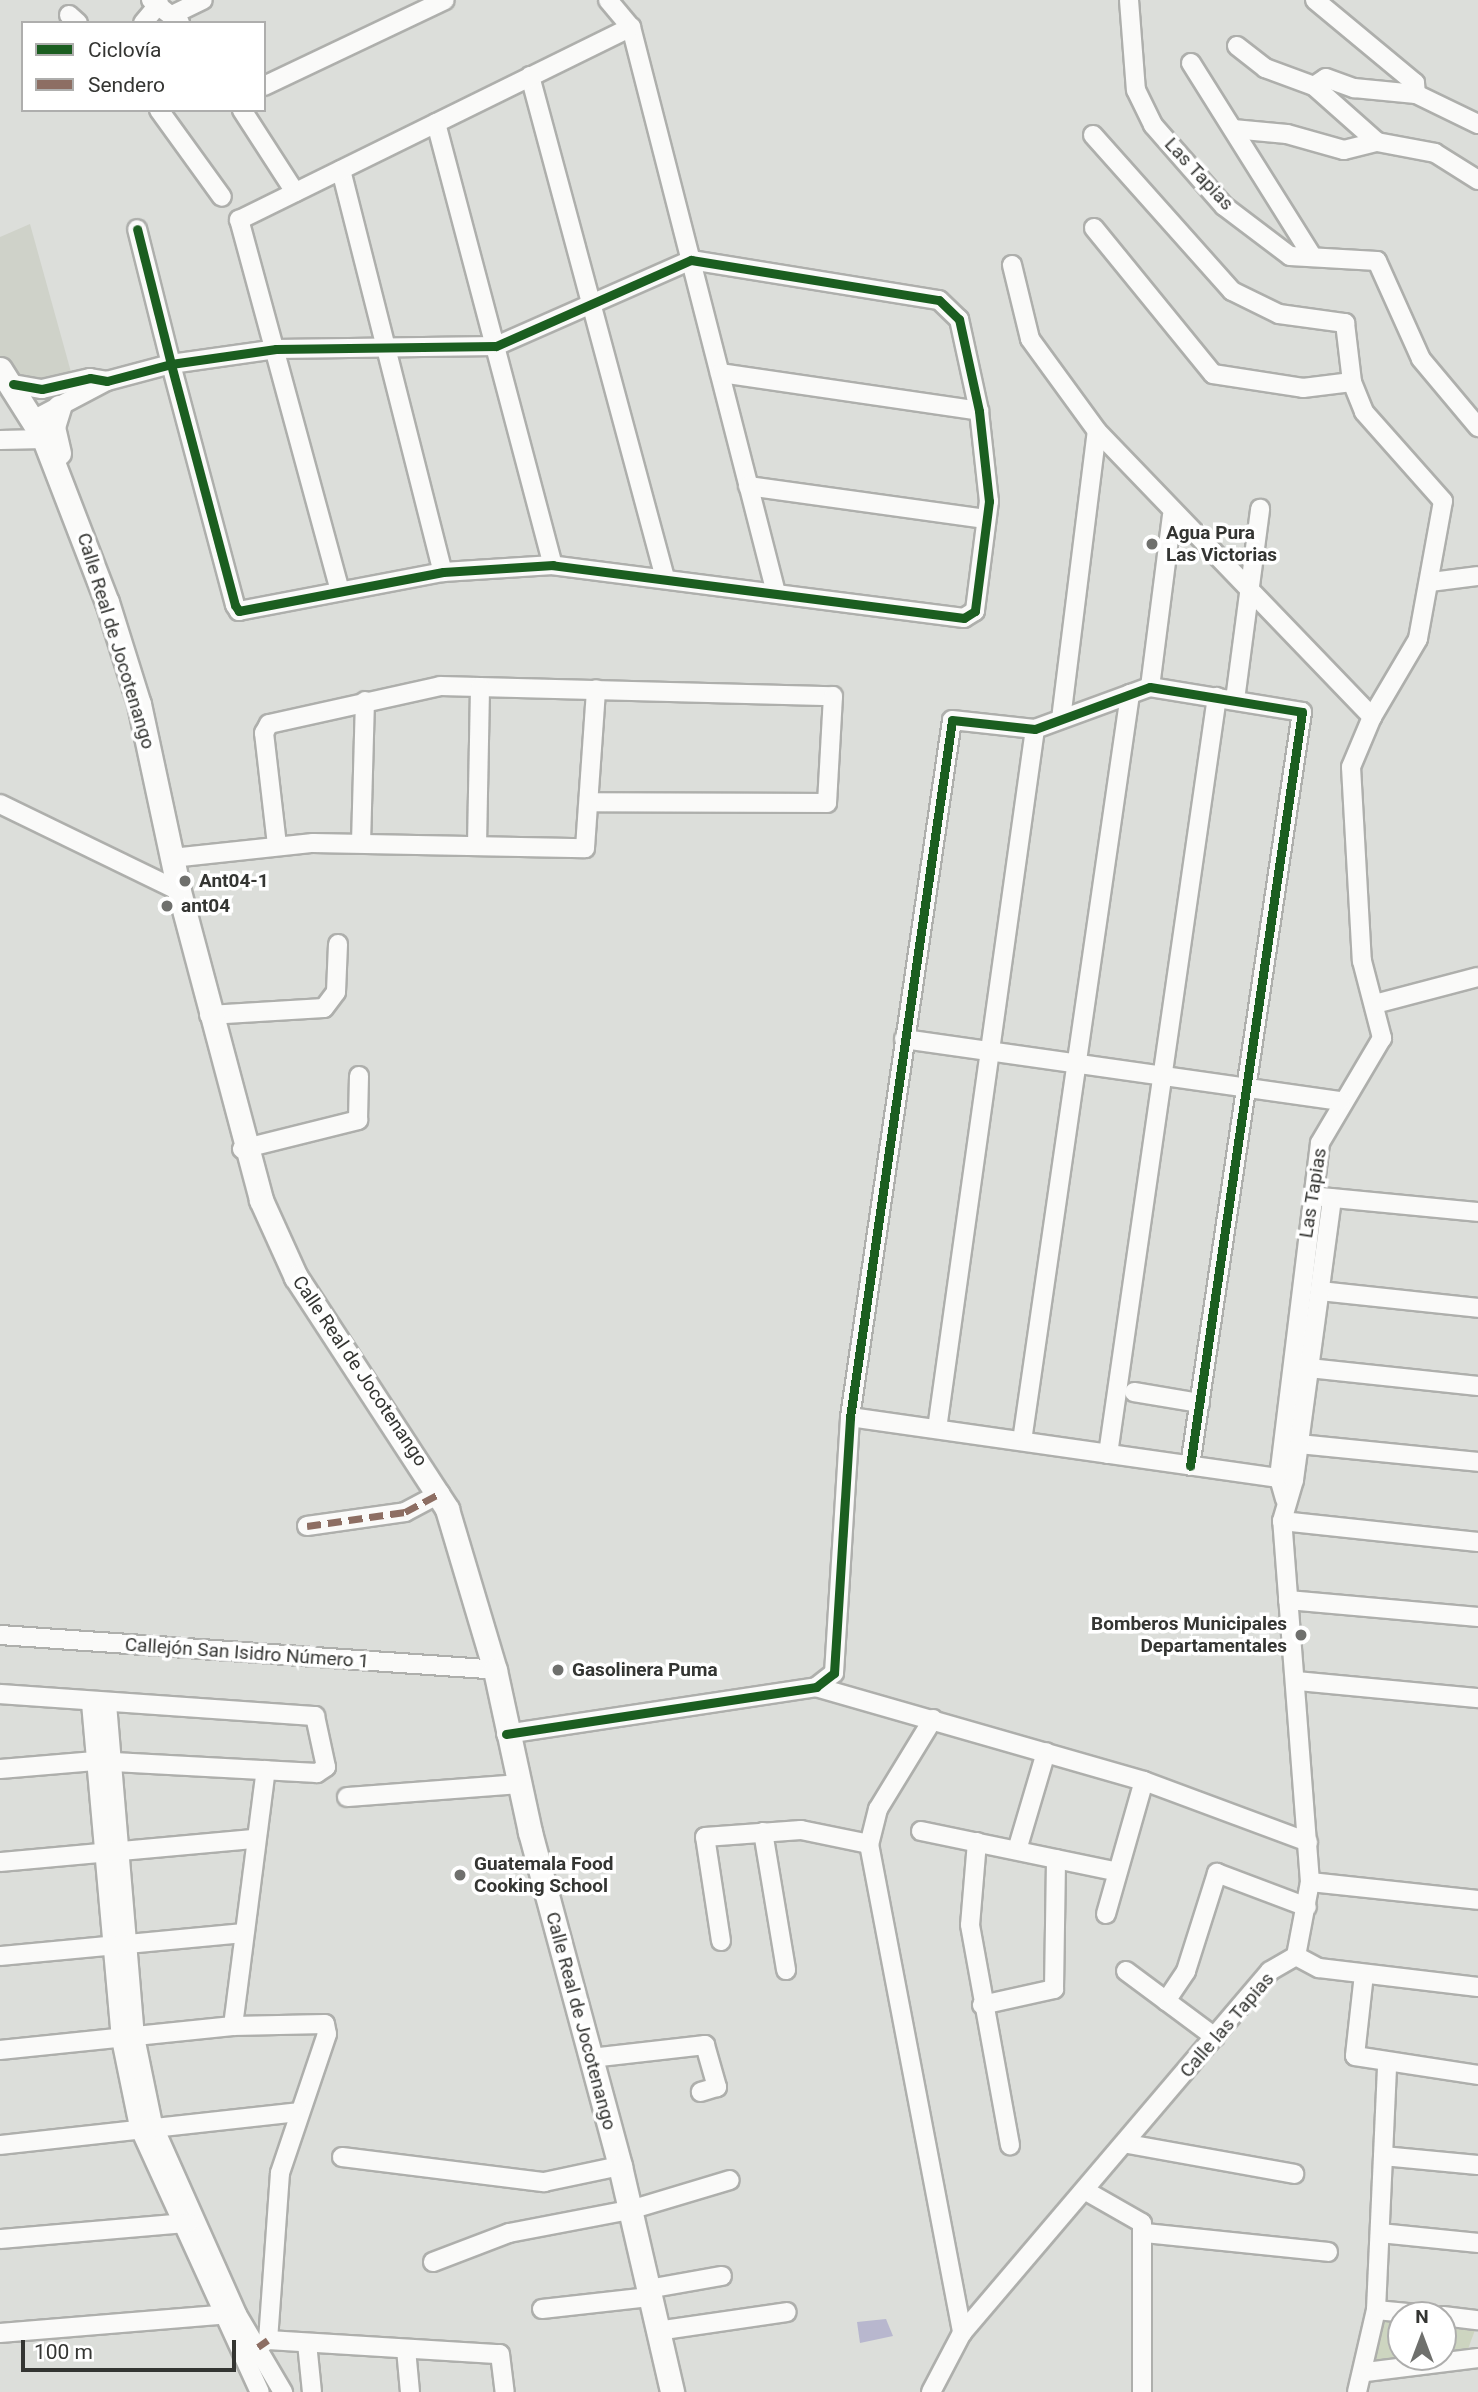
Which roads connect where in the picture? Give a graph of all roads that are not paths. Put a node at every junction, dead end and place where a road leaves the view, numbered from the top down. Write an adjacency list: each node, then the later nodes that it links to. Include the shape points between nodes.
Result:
1 (203, 0): 6 (street)
2 (445, 0): 12 (street)
3 (608, 0): 8 (street)
4 (1129, 0): 28 (street, Las Tapias, via 1136,90 1144,114 1224,206 1290,256)
5 (1315, 0): 14 (street, via 1415,83)
6 (166, 10): 7 (street)
7 (147, 21)
8 (631, 27): 11 (street); 29 (street)
9 (1237, 46): 13 (street, via 1265,68)
10 (1191, 63): 19 (street)
11 (530, 76): 17 (street); 31 (street)
12 (266, 85)
13 (1314, 86): 14 (street, via 1322,78 1354,88); 21 (street)
14 (1416, 94): 18 (street)
15 (160, 112): 25 (street)
16 (243, 112): 24 (street)
17 (436, 123): 22 (street); 33 (street)
18 (1478, 124)
19 (1233, 128): 21 (street, via 1344,150); 28 (street)
20 (1093, 135): 38 (street, via 1232,291 1279,314 1346,323)
21 (1377, 142): 23 (street, via 1435,153)
22 (341, 170): 24 (street); 32 (street)
23 (1478, 180)
24 (295, 192): 34 (street, via 239,220)
25 (222, 197)
26 (1094, 228): 38 (street, via 1213,374 1303,388)
27 (136, 229): 35 (street)
28 (1312, 256): 41 (street, Las Tapias, via 1377,261 1421,359)
29 (691, 260): 31 (street); 36 (street); 40 (street, via 952,307)
30 (1012, 265): 43 (street, via 1030,338)
31 (593, 307): 33 (street); 53 (street)
32 (384, 344): 33 (street); 34 (street); 51 (street)
33 (496, 346): 50 (street)
34 (276, 349): 35 (street); 56 (street)
35 (171, 364): 39 (street); 56 (street, via 235,605 246,614)
36 (720, 373): 40 (street); 45 (street)
37 (6, 376): 39 (street); 42 (main road, Calle Real de Jocotenango)
38 (1352, 382): 54 (street, Las Tapias, via 1379,435 1443,501)
39 (70, 396): 42 (street); 48 (main road, via 54,437)
40 (979, 411): 49 (street)
41 (1478, 426)
42 (39, 429): 44 (street); 48 (main road, Calle Real de Jocotenango)
43 (1097, 431): 47 (street); 65 (street)
44 (0, 440)
45 (748, 486): 49 (street); 57 (street)
46 (1260, 509): 55 (street)
47 (1172, 515): 55 (street); 59 (street)
48 (77, 516): 72 (main road, Calle Real de Jocotenango, via 139,704)
49 (986, 519): 57 (street, via 970,616)
50 (553, 565): 51 (street); 53 (street)
51 (443, 572): 56 (street)
52 (1478, 576): 54 (street)
53 (664, 578): 57 (street)
54 (1431, 582): 64 (street, Las Tapias, via 1418,639)
55 (1247, 590): 62 (street); 64 (street)
56 (340, 591)
57 (776, 593)
58 (481, 687): 60 (street); 63 (street, via 416,689); 71 (street)
59 (1150, 687): 61 (street); 62 (street)
60 (596, 689): 67 (street); 67 (street, via 829,693 834,701 824,804)
61 (1130, 694): 65 (street); 80 (street)
62 (1226, 699): 81 (street); 83 (street, via 1303,714)
63 (365, 701): 69 (street); 70 (street, via 265,728)
64 (1371, 717): 76 (street, Las Tapias, via 1351,767 1362,961)
65 (1060, 719): 66 (street)
66 (1035, 729): 78 (street, via 958,719 950,723); 79 (street)
67 (593, 802): 71 (street, via 585,848)
68 (0, 804): 73 (street)
69 (361, 843): 70 (street); 71 (street)
70 (277, 845): 72 (street)
71 (477, 845)
72 (172, 858): 73 (main road, Calle Real de Jocotenango)
73 (178, 891): 77 (main road, Calle Real de Jocotenango)
74 (338, 944): 77 (street, via 336,992 324,1008)
75 (1478, 977): 76 (street)
76 (1375, 1004): 84 (street, Las Tapias, via 1382,1038)
77 (209, 1014): 85 (main road, Calle Real de Jocotenango)
78 (904, 1039): 79 (street); 95 (street)
79 (990, 1049): 80 (street); 96 (street)
80 (1076, 1062): 81 (street); 97 (street)
81 (1161, 1074): 83 (street); 99 (street)
82 (359, 1076): 85 (street, via 356,1121)
83 (1245, 1087): 84 (street); 94 (street)
84 (1341, 1101): 86 (street, Las Tapias, via 1320,1143)
85 (242, 1149): 103 (main road, Calle Real de Jocotenango, via 296,1277)
86 (1311, 1196): 87 (street); 102 (street, Las Tapias)
87 (1332, 1199): 88 (street); 89 (street, Las Tapias)
88 (1478, 1212)
89 (1320, 1291): 90 (street); 91 (street, Las Tapias)
90 (1478, 1308)
91 (1309, 1368): 92 (street); 98 (street, Las Tapias)
92 (1478, 1386)
93 (1134, 1392): 94 (street)
94 (1200, 1403): 101 (street)
95 (850, 1417): 96 (street); 112 (street, via 837,1654 834,1673)
96 (937, 1429): 97 (street)
97 (1023, 1441): 99 (street)
98 (1299, 1444): 100 (street); 102 (street, Las Tapias)
99 (1108, 1454): 101 (street)
100 (1478, 1462)
101 (1191, 1466): 102 (street)
102 (1286, 1479): 104 (street, Las Tapias)
103 (440, 1493): 105 (street, via 405,1512); 110 (main road, Calle Real de Jocotenango)
104 (1282, 1521): 106 (street); 107 (street)
105 (307, 1526)
106 (1478, 1542)
107 (1288, 1600): 108 (street); 111 (street)
108 (1478, 1617)
109 (0, 1635): 110 (street, Callejón San Isidro Número 1)
110 (495, 1670): 117 (main road, Calle Real de Jocotenango)
111 (1297, 1681): 114 (street); 129 (street)
112 (816, 1686): 116 (street); 117 (street)
113 (0, 1694): 115 (street)
114 (1478, 1698)
115 (99, 1704): 119 (street); 121 (street, via 319,1718 323,1770)
116 (933, 1720): 118 (street); 130 (street, via 878,1809)
117 (506, 1734): 123 (main road, Calle Real de Jocotenango)
118 (1046, 1752): 122 (street); 132 (street)
119 (102, 1760): 120 (street); 121 (street); 131 (street)
120 (0, 1769)
121 (266, 1770): 127 (street)
122 (1144, 1781): 129 (street); 135 (street)
123 (518, 1784): 124 (street); 155 (main road, Calle Real de Jocotenango)
124 (347, 1797)
125 (921, 1831): 128 (street)
126 (763, 1832): 130 (street, via 801,1830); 141 (street, via 705,1837); 145 (street)
127 (255, 1839): 131 (street); 140 (street)
128 (977, 1842): 132 (street); 150 (street, via 970,1925)
129 (1308, 1842): 136 (street)
130 (869, 1844): 190 (street)
131 (110, 1850): 134 (street); 142 (street)
132 (1017, 1850): 133 (street)
133 (1056, 1859): 135 (street); 150 (street, via 1054,1989)
134 (0, 1862)
135 (1114, 1871): 139 (street)
136 (1310, 1882): 137 (street); 138 (street)
137 (1478, 1900)
138 (1307, 1907): 144 (street); 149 (street, via 1217,1873 1186,1972)
139 (1106, 1914)
140 (243, 1933): 142 (street); 151 (street)
141 (722, 1941)
142 (119, 1946): 143 (street); 153 (street)
143 (0, 1956)
144 (1296, 1956): 147 (street, via 1318,1968); 152 (street, Calle las Tapias, via 1270,1970)
145 (786, 1970)
146 (1126, 1971): 149 (street)
147 (1364, 1974): 148 (street); 156 (street, via 1355,2056)
148 (1478, 1987)
149 (1166, 2001): 152 (street)
150 (982, 2005): 163 (street)
151 (233, 2026): 153 (street); 159 (street, via 324,2024 327,2034)
152 (1215, 2037): 161 (street, Calle las Tapias)
153 (128, 2038): 154 (street); 160 (street)
154 (0, 2050)
155 (591, 2058): 158 (street, via 705,2045 717,2087); 167 (main road, Calle Real de Jocotenango)
156 (1387, 2065): 157 (street); 164 (street)
157 (1478, 2075)
158 (701, 2092)
159 (298, 2112): 160 (street); 192 (street, via 276,2198)
160 (146, 2126): 162 (street); 172 (street)
161 (1128, 2144): 168 (street); 170 (street, Calle las Tapias)
162 (0, 2145)
163 (1010, 2145)
164 (1383, 2156): 166 (street); 173 (street)
165 (342, 2157): 167 (street, via 544,2182)
166 (1478, 2165)
167 (620, 2166): 171 (main road, Calle Real de Jocotenango)
168 (1294, 2174)
169 (730, 2180): 171 (street)
170 (1086, 2192): 174 (street, via 1136,2218); 190 (street, Calle las Tapias)
171 (630, 2210): 178 (street, via 509,2233); 180 (main road, Calle Real de Jocotenango)
172 (187, 2223): 175 (street); 185 (street)
173 (1380, 2233): 176 (street); 182 (street)
174 (1145, 2234): 177 (street); 203 (street)
175 (0, 2239)
176 (1478, 2243)
177 (1328, 2252)
178 (433, 2262)
179 (722, 2276): 180 (street)
180 (648, 2293): 181 (street); 188 (main road, Calle Real de Jocotenango)
181 (542, 2309)
182 (1376, 2310): 183 (street); 195 (street)
183 (1387, 2311)
184 (787, 2312): 188 (street)
185 (230, 2314): 189 (street); 192 (street); 196 (street)
186 (1457, 2318): 187 (street)
187 (1478, 2320)
188 (657, 2331): 201 (main road, Calle Real de Jocotenango)
189 (0, 2333)
190 (962, 2333): 202 (street, Calle las Tapias)
191 (307, 2343): 192 (street); 193 (street); 198 (street)
192 (263, 2344): 197 (street)
193 (406, 2348): 199 (street); 200 (street, via 499,2354)
194 (1478, 2358): 195 (street)
195 (1366, 2372): 204 (street)
196 (260, 2392)
197 (283, 2392)
198 (312, 2392)
199 (410, 2392)
200 (505, 2392)
201 (672, 2392)
202 (931, 2392)
203 (1142, 2392)
204 (1357, 2392)

